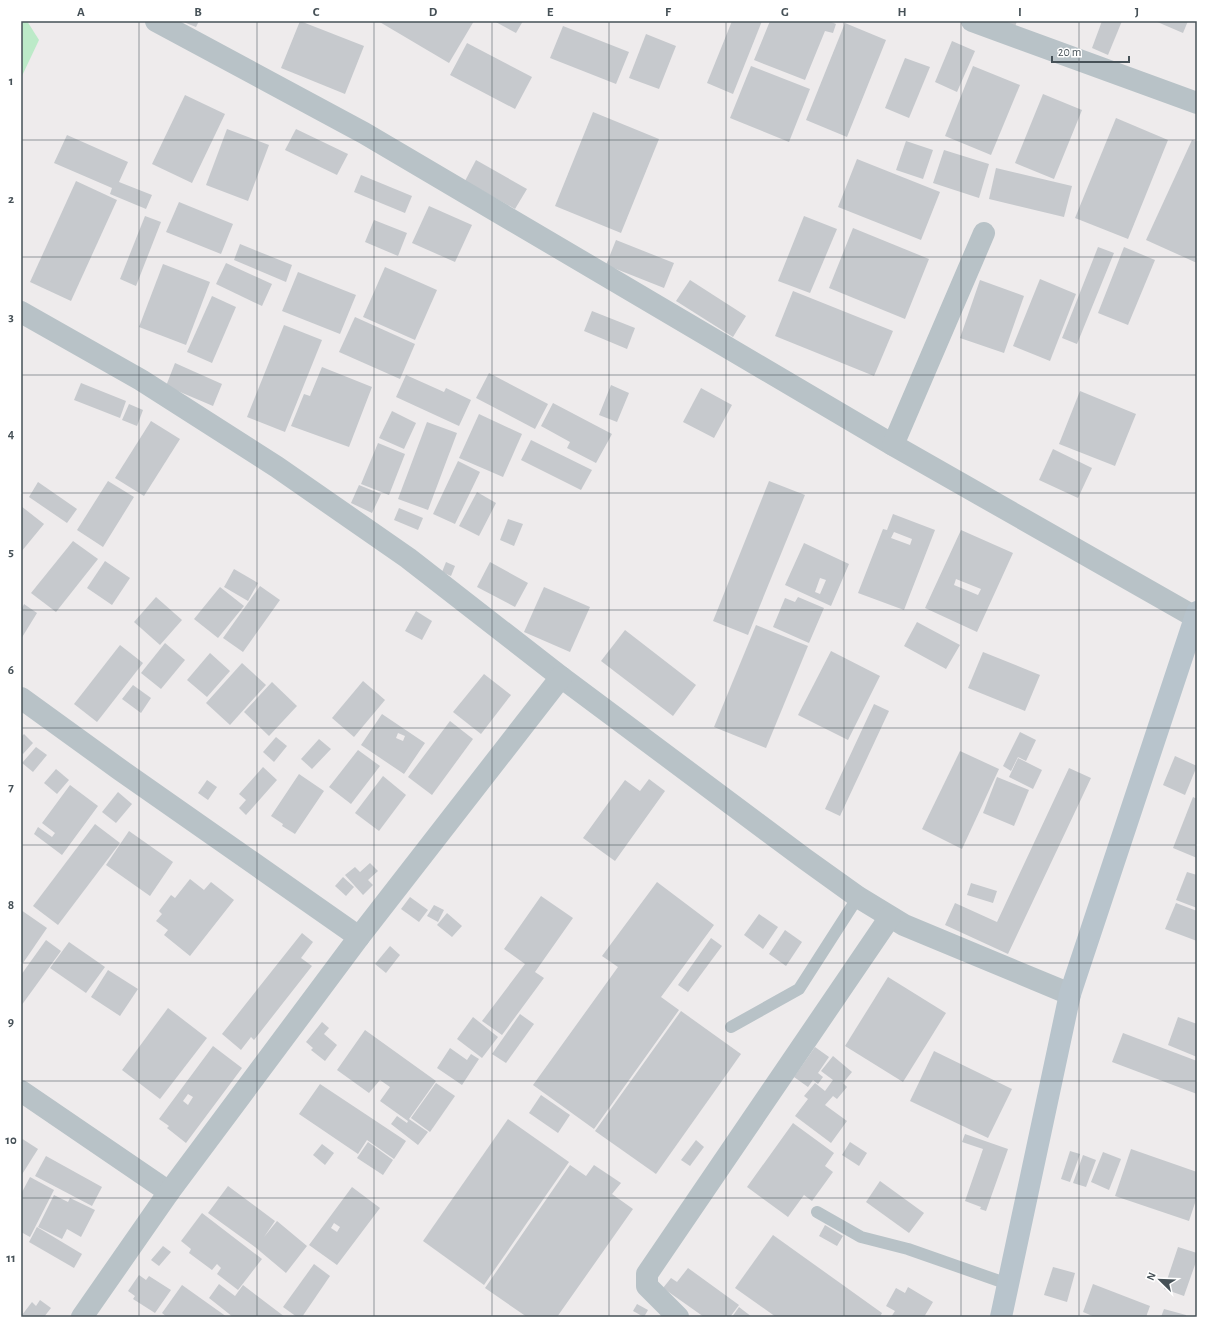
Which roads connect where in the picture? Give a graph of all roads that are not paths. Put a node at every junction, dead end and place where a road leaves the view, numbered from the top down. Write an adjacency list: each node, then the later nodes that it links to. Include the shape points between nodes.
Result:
1 (156, 21): 6 (street, via 364,133)
2 (972, 21): 3 (street)
3 (1197, 103)
4 (984, 233): 6 (street)
5 (21, 312): 8 (street, via 141,380 277,467 408,558)
6 (893, 445): 7 (street)
7 (1196, 614): 13 (street)
8 (561, 677): 10 (street); 12 (street)
9 (21, 698): 12 (street)
10 (858, 897): 11 (street); 14 (lane, via 799,989)
11 (890, 917): 13 (street, via 904,926); 20 (street, via 647,1274 647,1286)
12 (359, 937): 16 (street)
13 (1070, 994): 18 (street)
14 (731, 1027)
15 (21, 1091): 16 (street)
16 (168, 1192): 19 (street)
17 (817, 1212): 18 (lane, via 861,1237 908,1249)
18 (1008, 1284): 21 (street)
19 (82, 1317)
20 (678, 1317)
21 (1002, 1317)

